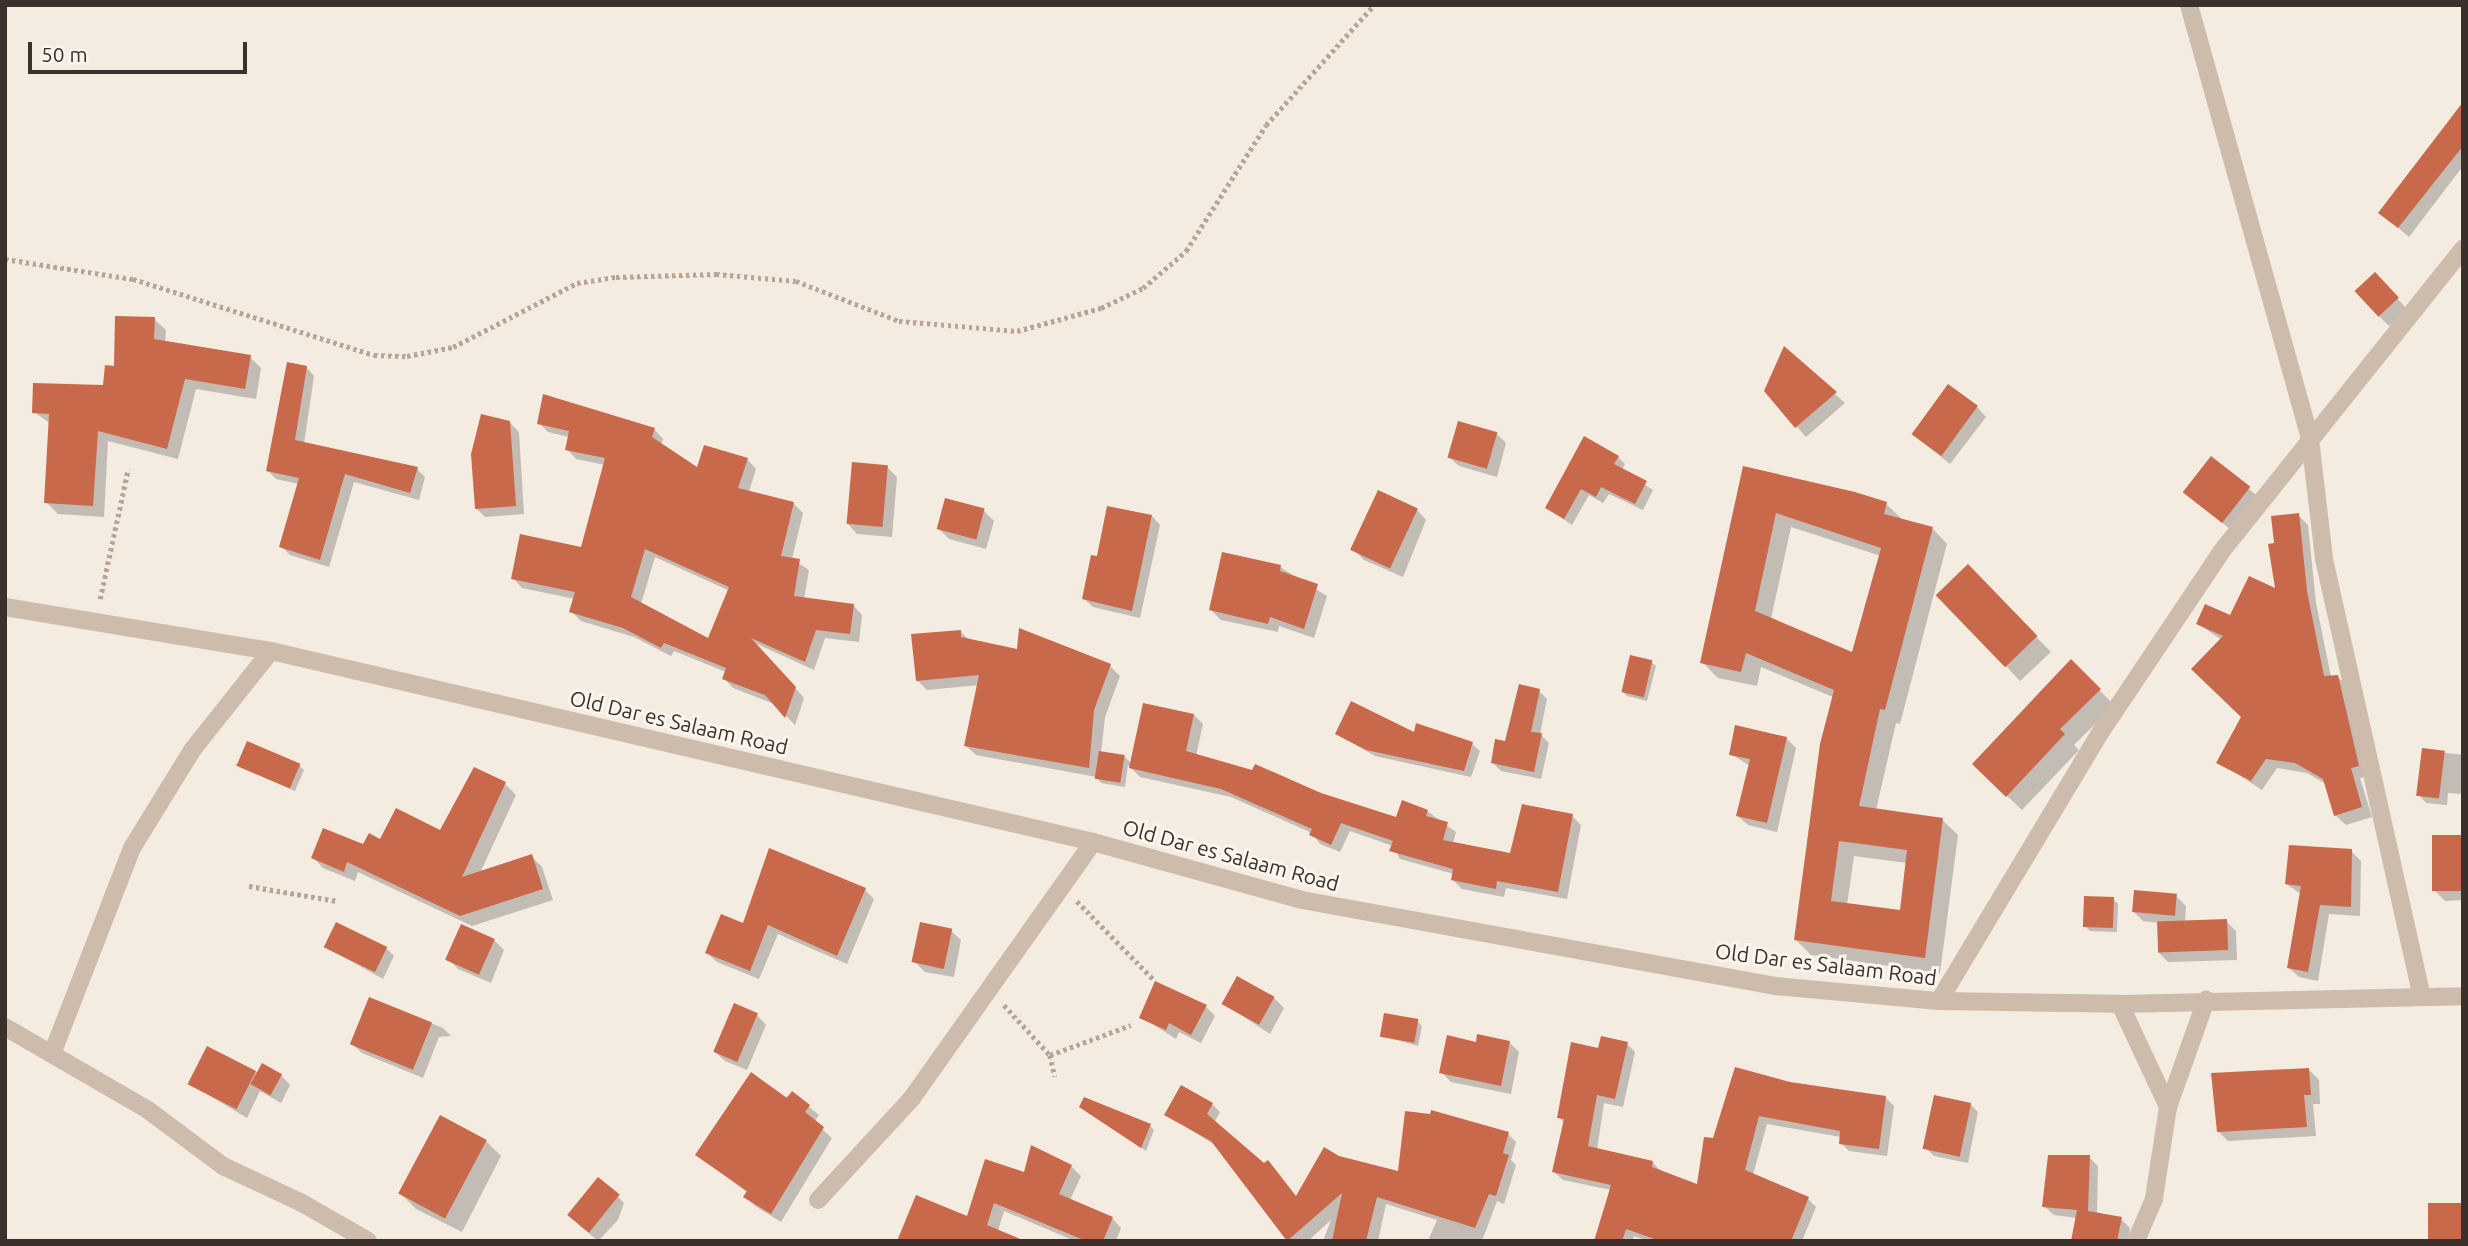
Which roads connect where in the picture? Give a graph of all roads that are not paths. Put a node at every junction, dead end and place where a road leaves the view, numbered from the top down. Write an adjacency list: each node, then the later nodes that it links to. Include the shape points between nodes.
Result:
1 (2189, 5): 3 (street)
2 (2463, 249): 3 (street)
3 (2310, 439): 7 (street, via 2323,559); 10 (street, via 2221,552 2102,730)
4 (5, 607): 5 (street, Old Dar es Salaam Road)
5 (271, 651): 6 (street, Old Dar es Salaam Road); 13 (street, via 192,749 132,848)
6 (1093, 842): 10 (street, Old Dar es Salaam Road, via 1303,900 1776,986); 15 (street, via 912,1098)
7 (2422, 996): 8 (street, Old Dar es Salaam Road); 9 (street, Old Dar es Salaam Road)
8 (2463, 996)
9 (2206, 1000): 11 (street, Old Dar es Salaam Road); 14 (street)
10 (1939, 1001): 11 (street, Old Dar es Salaam Road)
11 (2120, 1003): 14 (street)
12 (8, 1035): 13 (street)
13 (51, 1054): 16 (street, via 148,1110 223,1166)
14 (2168, 1107): 17 (street, via 2154,1199)
15 (818, 1200)
16 (368, 1241)
17 (2136, 1241)

